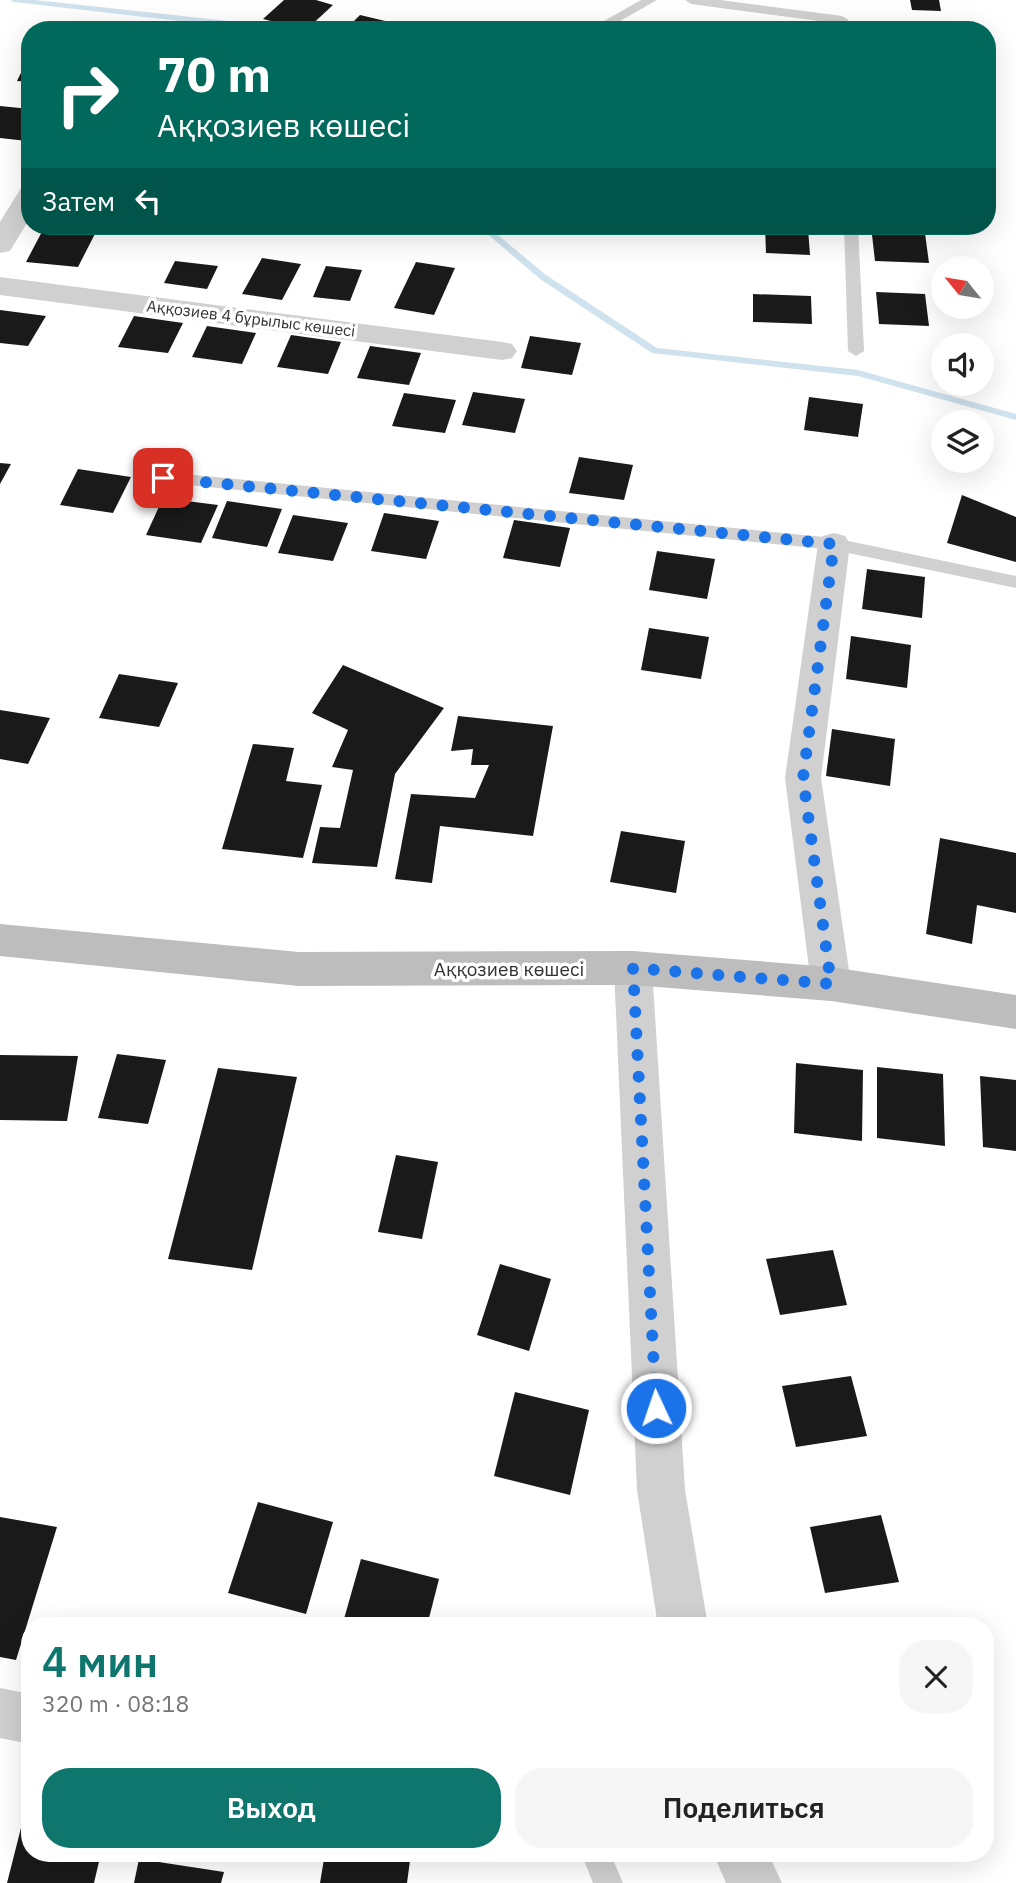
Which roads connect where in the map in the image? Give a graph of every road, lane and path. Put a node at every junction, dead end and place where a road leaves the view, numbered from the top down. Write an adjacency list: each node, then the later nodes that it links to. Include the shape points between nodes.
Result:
1 (652, 0): 4 (lane)
2 (691, 0): 3 (lane)
3 (842, 20)
4 (611, 21)
5 (21, 209): 7 (street)
6 (850, 235): 10 (lane)
7 (0, 245)
8 (0, 286): 9 (street, Аққозиев 4 бұрылыс көшесі)
9 (502, 351)
10 (856, 352)
11 (163, 478): 12 (lane)
12 (834, 544): 13 (lane); 16 (street, via 803,778)
13 (1016, 582)
14 (0, 940): 15 (main road, Аққозиев көшесі, via 299,969)
15 (633, 968): 16 (main road, Аққозиев көшесі); 18 (street, via 661,1490)
16 (831, 984): 17 (main road, Аққозиев көшесі)
17 (1016, 1013)
18 (682, 1617)
19 (0, 1713): 20 (street)
20 (21, 1717)
21 (600, 1862): 23 (lane)
22 (744, 1862): 24 (street)
23 (608, 1883)
24 (755, 1883)

